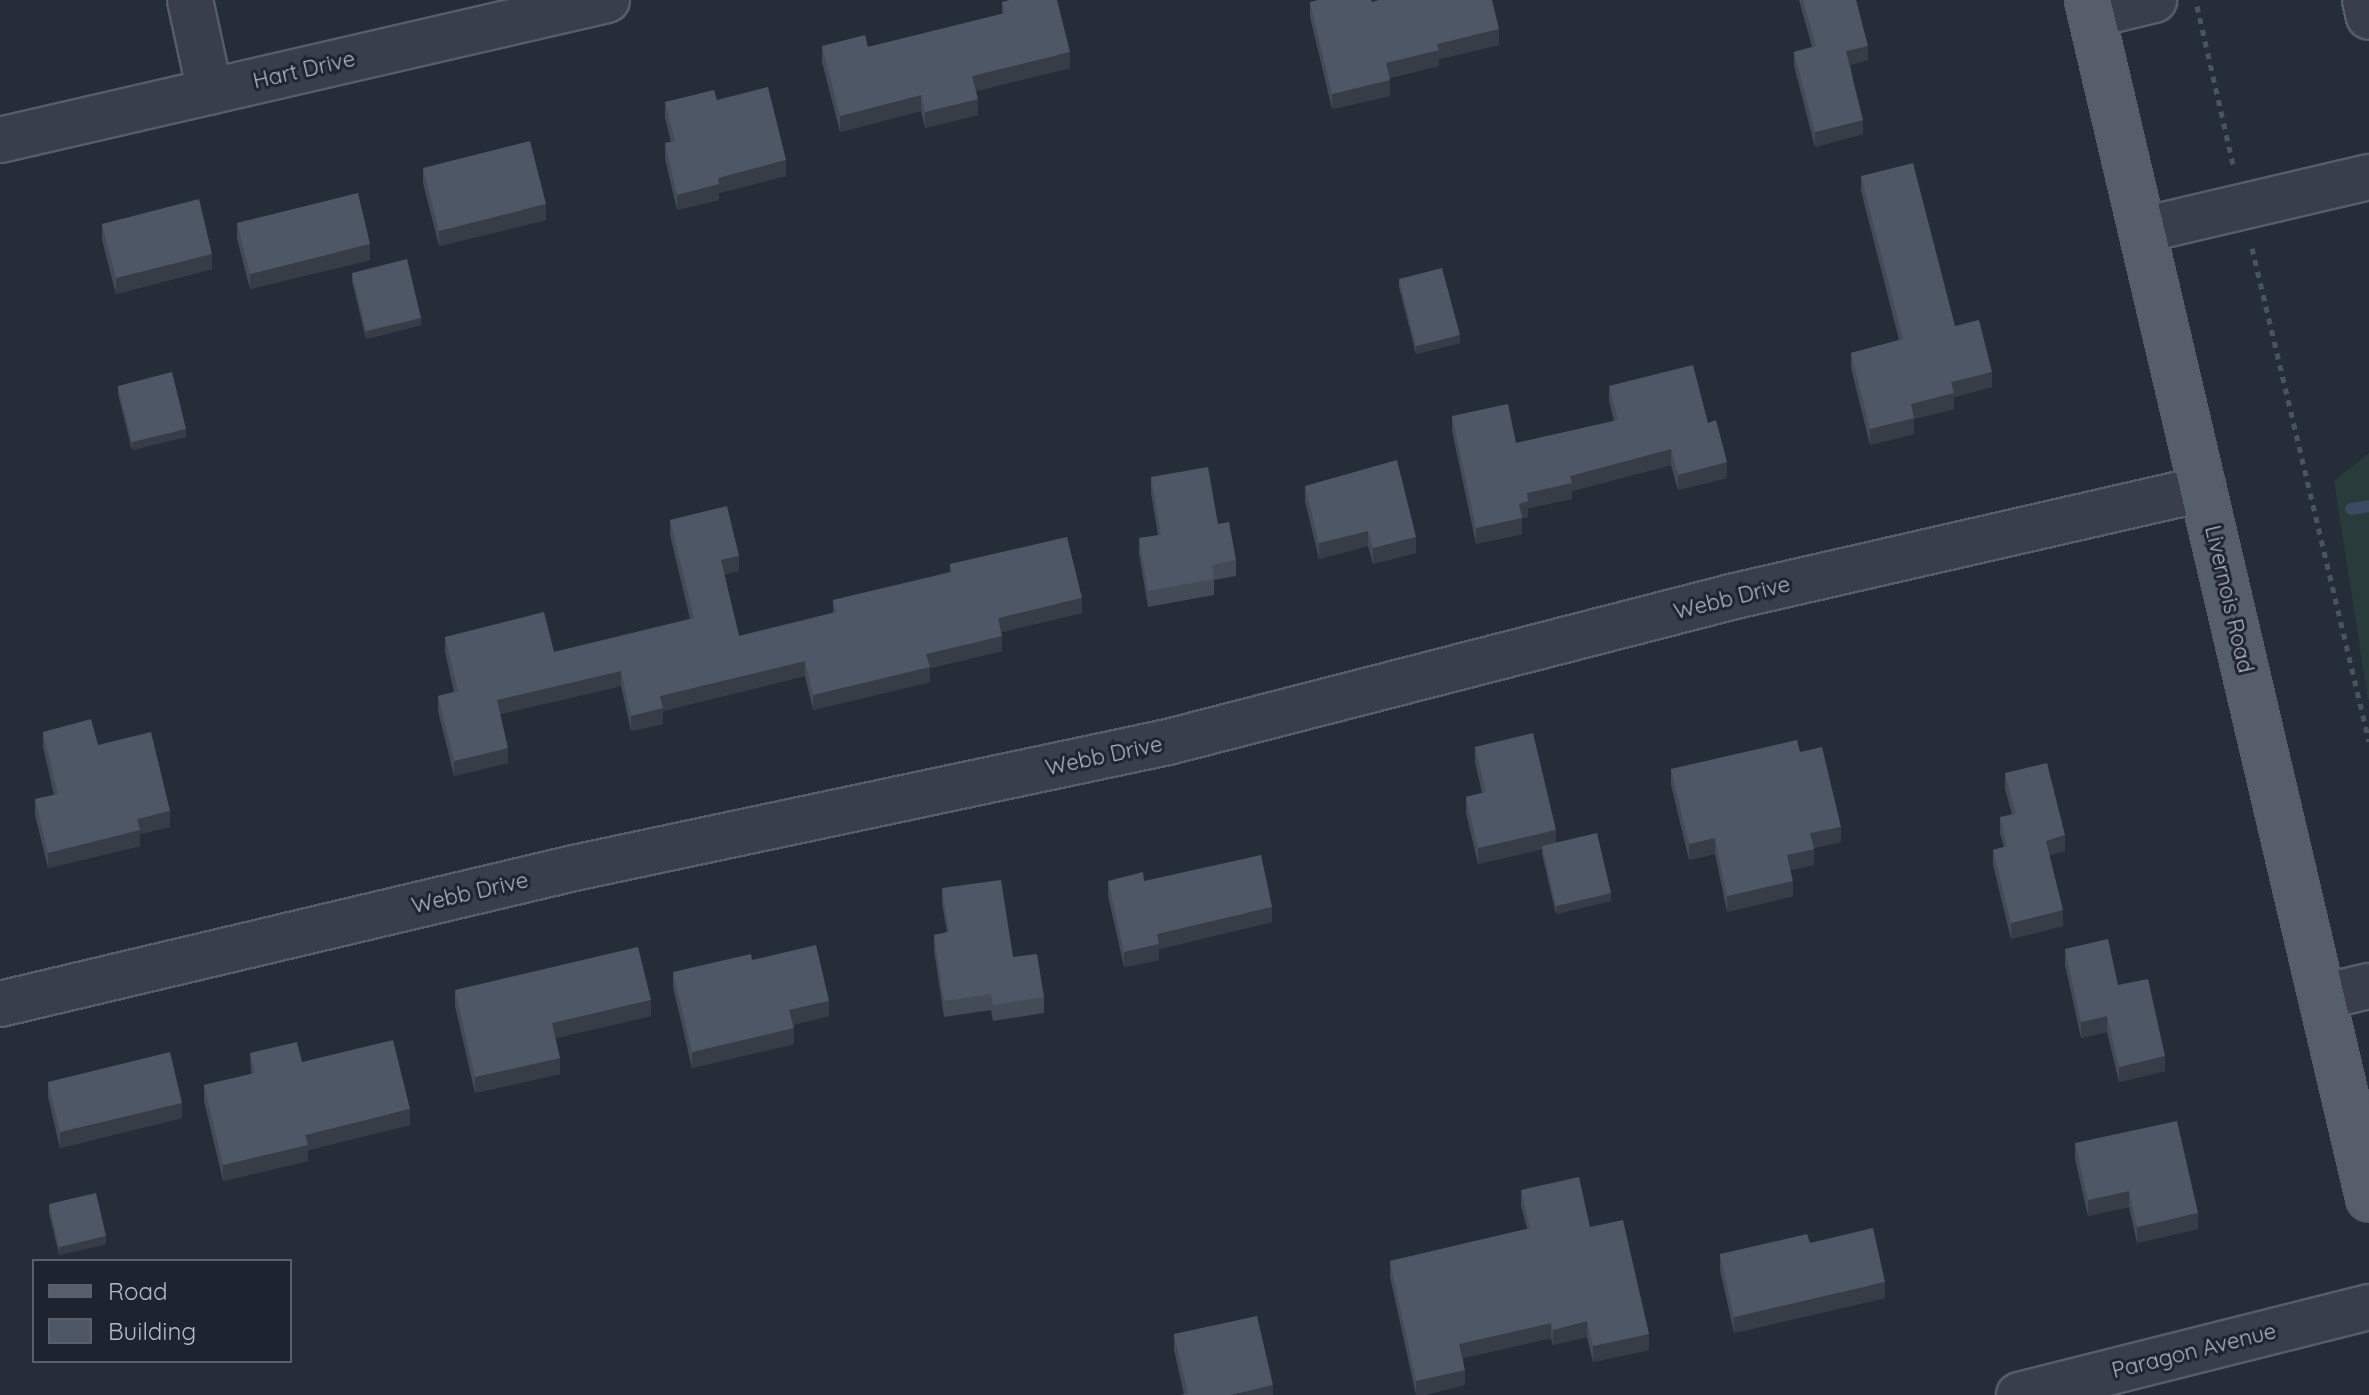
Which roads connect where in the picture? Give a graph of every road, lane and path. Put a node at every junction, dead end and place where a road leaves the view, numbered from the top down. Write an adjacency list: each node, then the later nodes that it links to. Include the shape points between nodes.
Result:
1 (190, 0): 8 (street)
2 (607, 0): 8 (street, Hart Drive)
3 (2154, 0): 6 (street)
4 (2195, 0): 11 (path)
5 (2365, 0): 7 (street)
6 (2090, 7): 12 (main road, Livernois Road)
7 (2369, 17)
8 (210, 92): 9 (street, Hart Drive)
9 (0, 140)
10 (2369, 177): 11 (street)
11 (2243, 206): 12 (street); 14 (path)
12 (2143, 230): 13 (main road, Livernois Road)
13 (2203, 489): 16 (main road, Livernois Road); 17 (street, Webb Drive, via 1735,596 1244,725 574,868)
14 (2369, 741)
15 (2369, 986): 16 (street)
16 (2322, 997): 18 (main road, Livernois Road)
17 (0, 1004)
18 (2369, 1198)
19 (2369, 1307): 20 (street, Paragon Avenue)
20 (2019, 1395)

